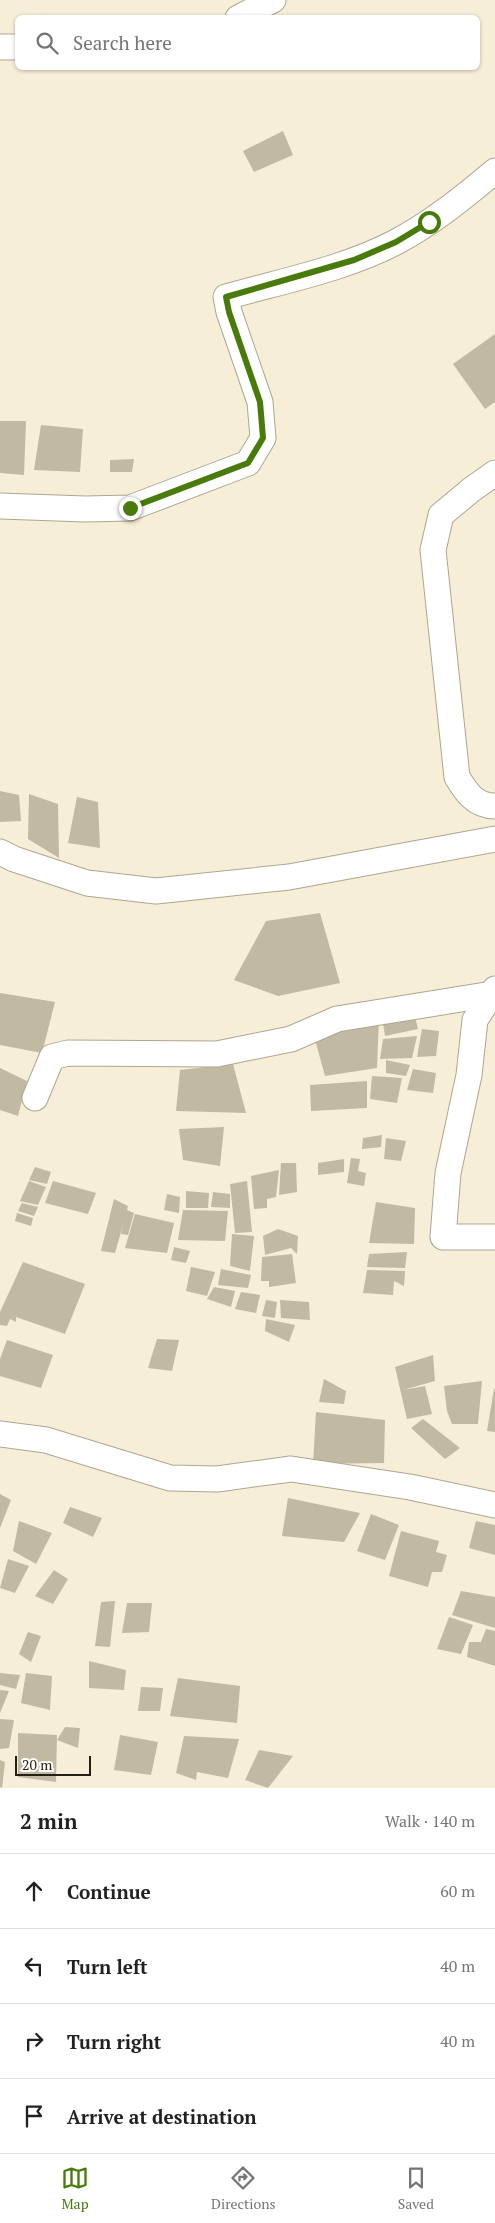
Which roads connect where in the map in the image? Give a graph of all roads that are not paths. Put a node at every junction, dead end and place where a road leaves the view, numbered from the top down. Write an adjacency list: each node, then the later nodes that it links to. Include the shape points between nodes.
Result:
1 (273, 0): 2 (street)
2 (244, 15)
3 (0, 46): 4 (street)
4 (15, 47)
5 (495, 171): 7 (street, via 429,222 396,242 354,260 226,297 260,402 263,438 248,463 130,508)
6 (495, 473): 8 (street, via 441,515 433,550 457,777 468,795 486,806)
7 (0, 506)
8 (495, 806)
9 (495, 839): 10 (street, via 289,877 156,891 87,883)
10 (0, 852)
11 (494, 991): 12 (street, via 337,1019 291,1040 217,1054 68,1053 52,1057); 13 (street, via 475,1020 469,1075 448,1173 444,1236)
12 (35, 1098)
13 (495, 1237)
14 (0, 1434): 15 (street, via 46,1440 170,1478 217,1478 291,1469 410,1487)
15 (495, 1505)

